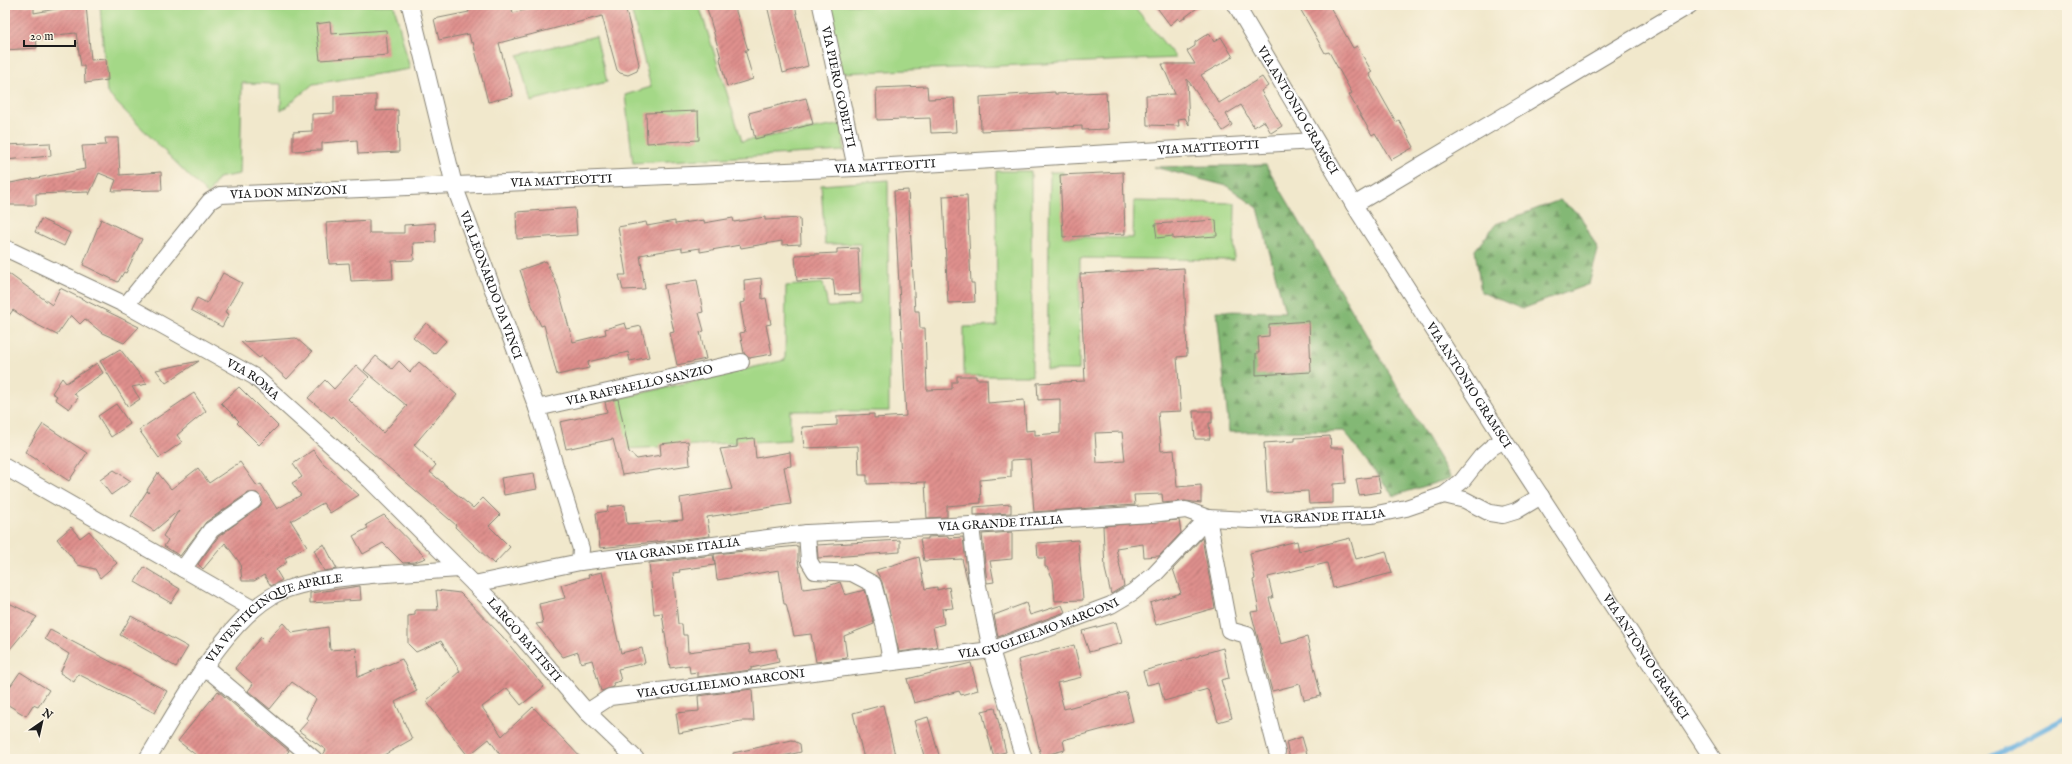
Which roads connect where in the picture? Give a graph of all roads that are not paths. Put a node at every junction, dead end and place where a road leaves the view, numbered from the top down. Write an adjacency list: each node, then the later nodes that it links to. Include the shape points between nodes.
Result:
1 (410, 5): 7 (street, VIA LEONARDO DA VINCI)
2 (821, 5): 6 (street, VIA PIERO GOBETTI)
3 (1236, 5): 5 (street, VIA ANTONIO GRAMSCI)
4 (1690, 5): 8 (street)
5 (1315, 142): 6 (street, VIA MATTEOTTI); 8 (street, VIA ANTONIO GRAMSCI)
6 (856, 168): 7 (street, VIA MATTEOTTI)
7 (454, 185): 10 (street, VIA DON MINZONI, via 220,195 210,201); 12 (street, VIA LEONARDO DA VINCI)
8 (1354, 205): 13 (street, VIA ANTONIO GRAMSCI)
9 (5, 248): 10 (street, VIA ROMA)
10 (126, 305): 23 (street, VIA ROMA, via 255,377 370,480)
11 (741, 362): 12 (street, VIA RAFFAELLO SANZIO)
12 (537, 408): 21 (street, VIA LEONARDO DA VINCI, via 580,549)
13 (1504, 440): 15 (street, VIA GRANDE ITALIA, via 1480,457 1462,482); 16 (street, VIA ANTONIO GRAMSCI)
14 (5, 467): 22 (street)
15 (1444, 495): 16 (street, via 1466,500 1490,513 1503,515 1516,511); 18 (street, VIA GRANDE ITALIA, via 1406,508 1372,515 1265,520)
16 (1541, 496): 35 (street, VIA ANTONIO GRAMSCI)
17 (253, 501): 22 (street, via 211,530)
18 (1208, 518): 19 (street, VIA GRANDE ITALIA, via 1186,510); 26 (street, VIA GUGLIELMO MARCONI, via 1154,575 1112,605); 30 (street, via 1229,630 1247,634)
19 (971, 525): 20 (street, VIA GRANDE ITALIA); 26 (street, via 977,581)
20 (807, 533): 21 (street, VIA GRANDE ITALIA); 27 (street, via 809,561 815,571 852,573 873,584)
21 (580, 562): 24 (street, VIA GRANDE ITALIA)
22 (183, 569): 25 (street)
23 (459, 569): 24 (street, LARGO BATTISTI); 25 (street, VIA VENTICINQUE APRILE, via 334,578 298,585 280,592)
24 (474, 584): 29 (street, LARGO BATTISTI)
25 (253, 609): 28 (street, VIA VENTICINQUE APRILE, via 236,626)
26 (991, 650): 27 (street, VIA GUGLIELMO MARCONI); 34 (street)
27 (891, 661): 29 (street, VIA GUGLIELMO MARCONI, via 610,697)
28 (205, 667): 31 (street, VIA VENTICINQUE APRILE); 32 (street)
29 (587, 712): 33 (street, LARGO BATTISTI)
30 (1277, 752)
31 (147, 759)
32 (314, 759)
33 (635, 759)
34 (1024, 759)
35 (1713, 759)

